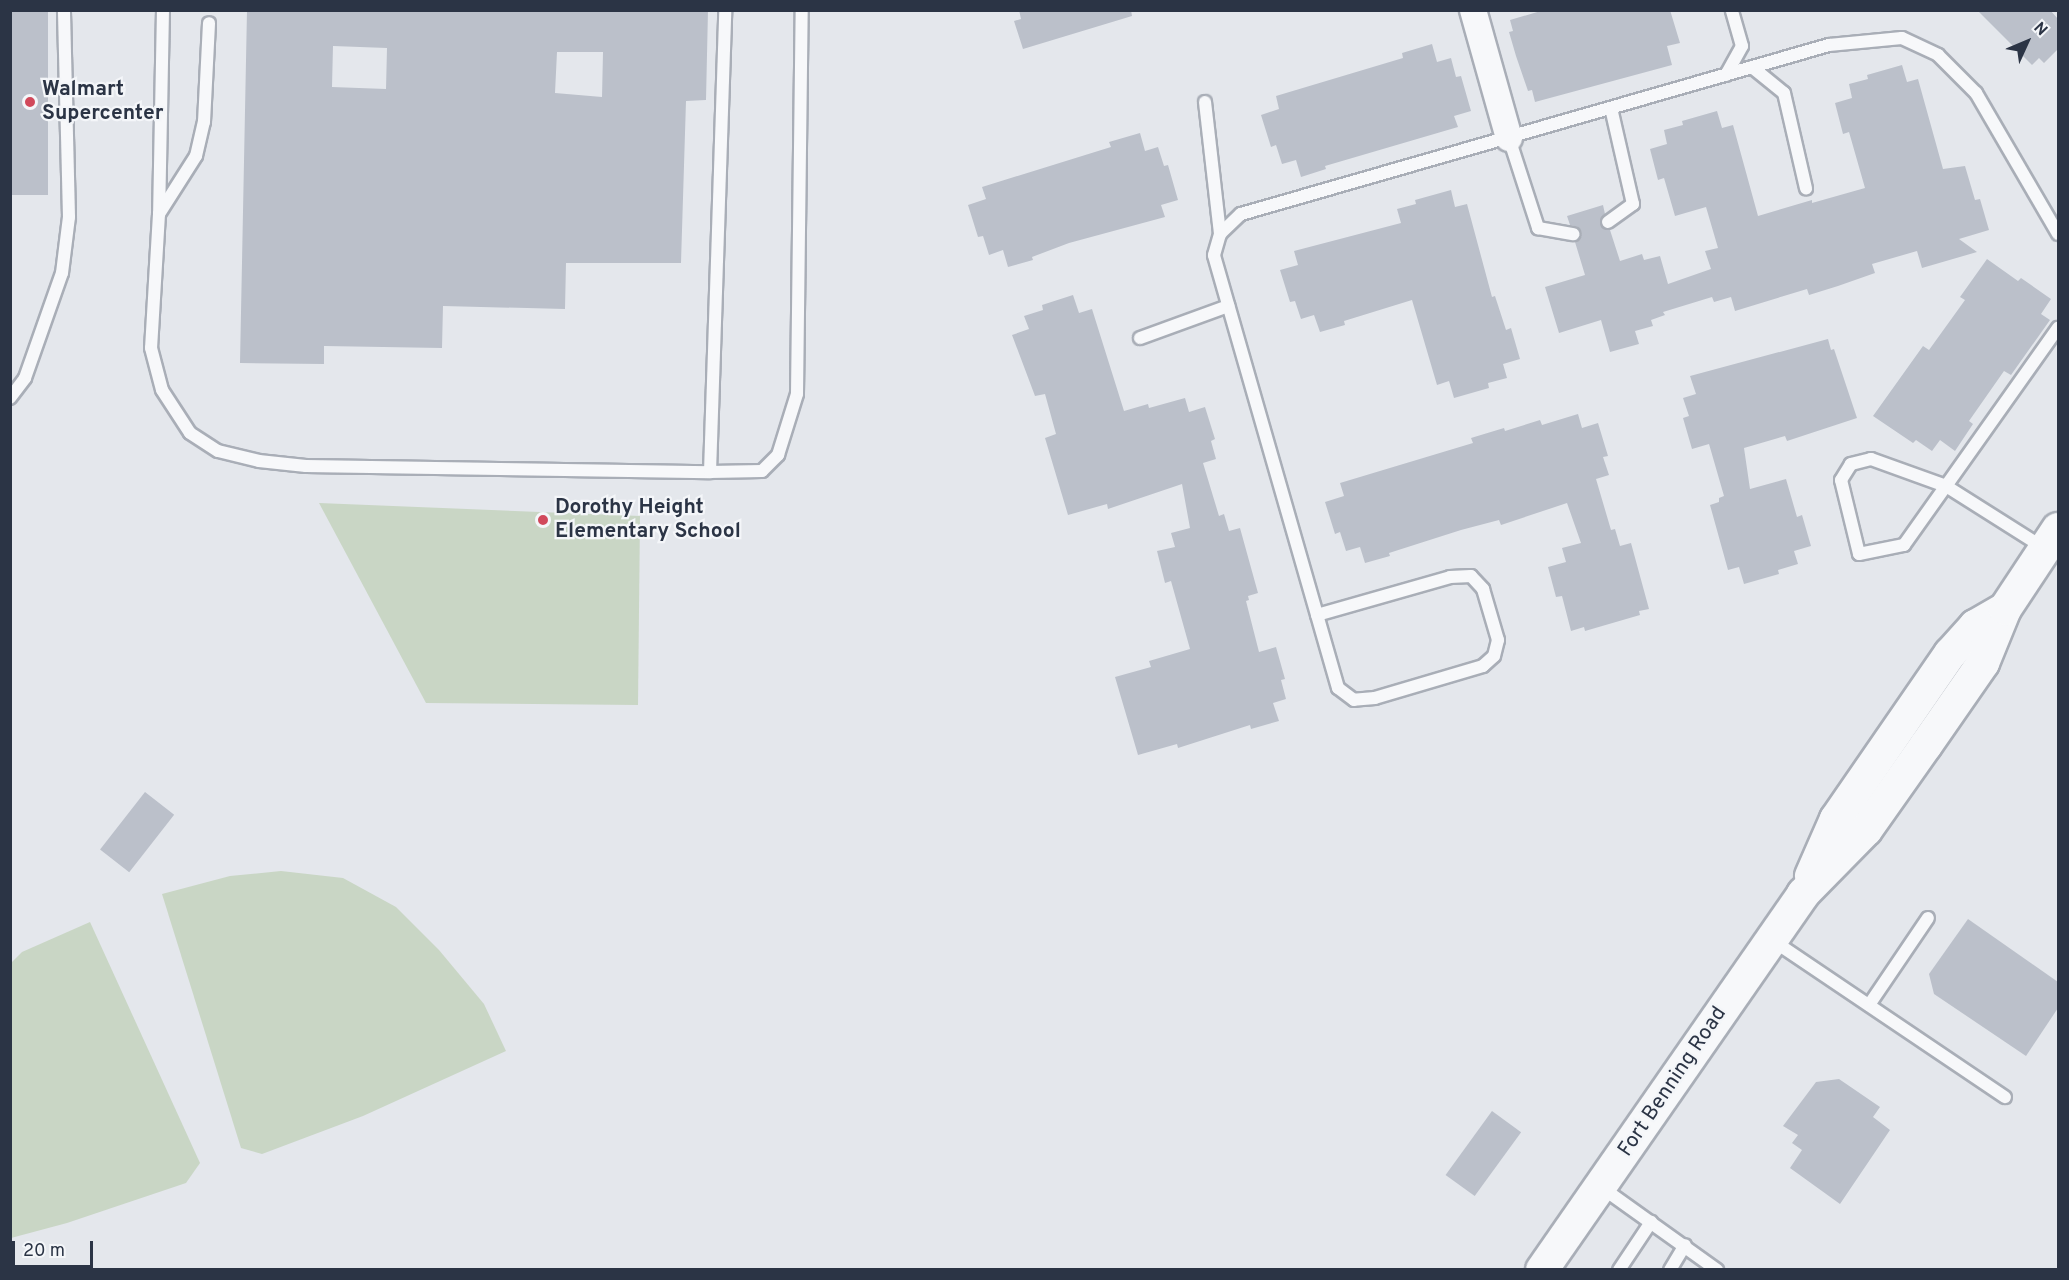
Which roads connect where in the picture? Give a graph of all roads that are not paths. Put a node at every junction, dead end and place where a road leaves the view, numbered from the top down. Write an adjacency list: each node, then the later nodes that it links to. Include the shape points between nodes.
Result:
1 (64, 10): 22 (lane, via 69,217 62,273)
2 (163, 10): 14 (lane)
3 (724, 10): 25 (lane)
4 (802, 10): 25 (lane, via 796,394 778,455 762,471)
5 (1473, 10): 12 (street)
6 (1732, 10): 9 (lane, via 1742,46)
7 (209, 23): 14 (lane, via 204,122 196,156)
8 (1752, 67): 9 (lane); 13 (lane, via 1784,93); 18 (lane, via 1829,45 1902,38 1938,55 1976,93)
9 (1726, 75): 11 (lane)
10 (1205, 102): 16 (lane)
11 (1611, 108): 12 (lane); 15 (lane, via 1633,204)
12 (1509, 138): 16 (lane, via 1241,214); 17 (lane, via 1538,228)
13 (1806, 188)
14 (159, 214): 25 (lane, via 151,348 162,390 190,433 218,451 306,466)
15 (1608, 222)
16 (1220, 234): 19 (lane, via 1214,255)
17 (1573, 234)
18 (2058, 234)
19 (1228, 306): 21 (lane); 28 (lane)
20 (2058, 328): 26 (lane)
21 (1140, 338)
22 (25, 378): 23 (lane); 24 (lane)
23 (10, 379)
24 (10, 398)
25 (710, 472)
26 (1946, 486): 26 (lane, via 1904,545 1859,554 1841,480 1851,464 1871,459); 27 (lane)
27 (2051, 539): 30 (street, Fort Benning Road, via 2005,609 1975,626 1950,654 1836,819 1803,894)
28 (1317, 615): 28 (lane, via 1450,577 1471,576 1483,590 1498,640 1494,656 1483,666 1374,698 1354,700 1338,688)
29 (1928, 918): 31 (lane)
30 (1771, 938): 31 (lane); 33 (street, Fort Benning Road)
31 (1869, 1005): 32 (lane)
32 (2005, 1097)
33 (1602, 1188): 34 (lane); 36 (street, Fort Benning Road)
34 (1651, 1222): 35 (lane); 37 (lane)
35 (1685, 1245): 38 (lane); 39 (lane)
36 (1542, 1269)
37 (1619, 1269)
38 (1670, 1269)
39 (1717, 1269)

